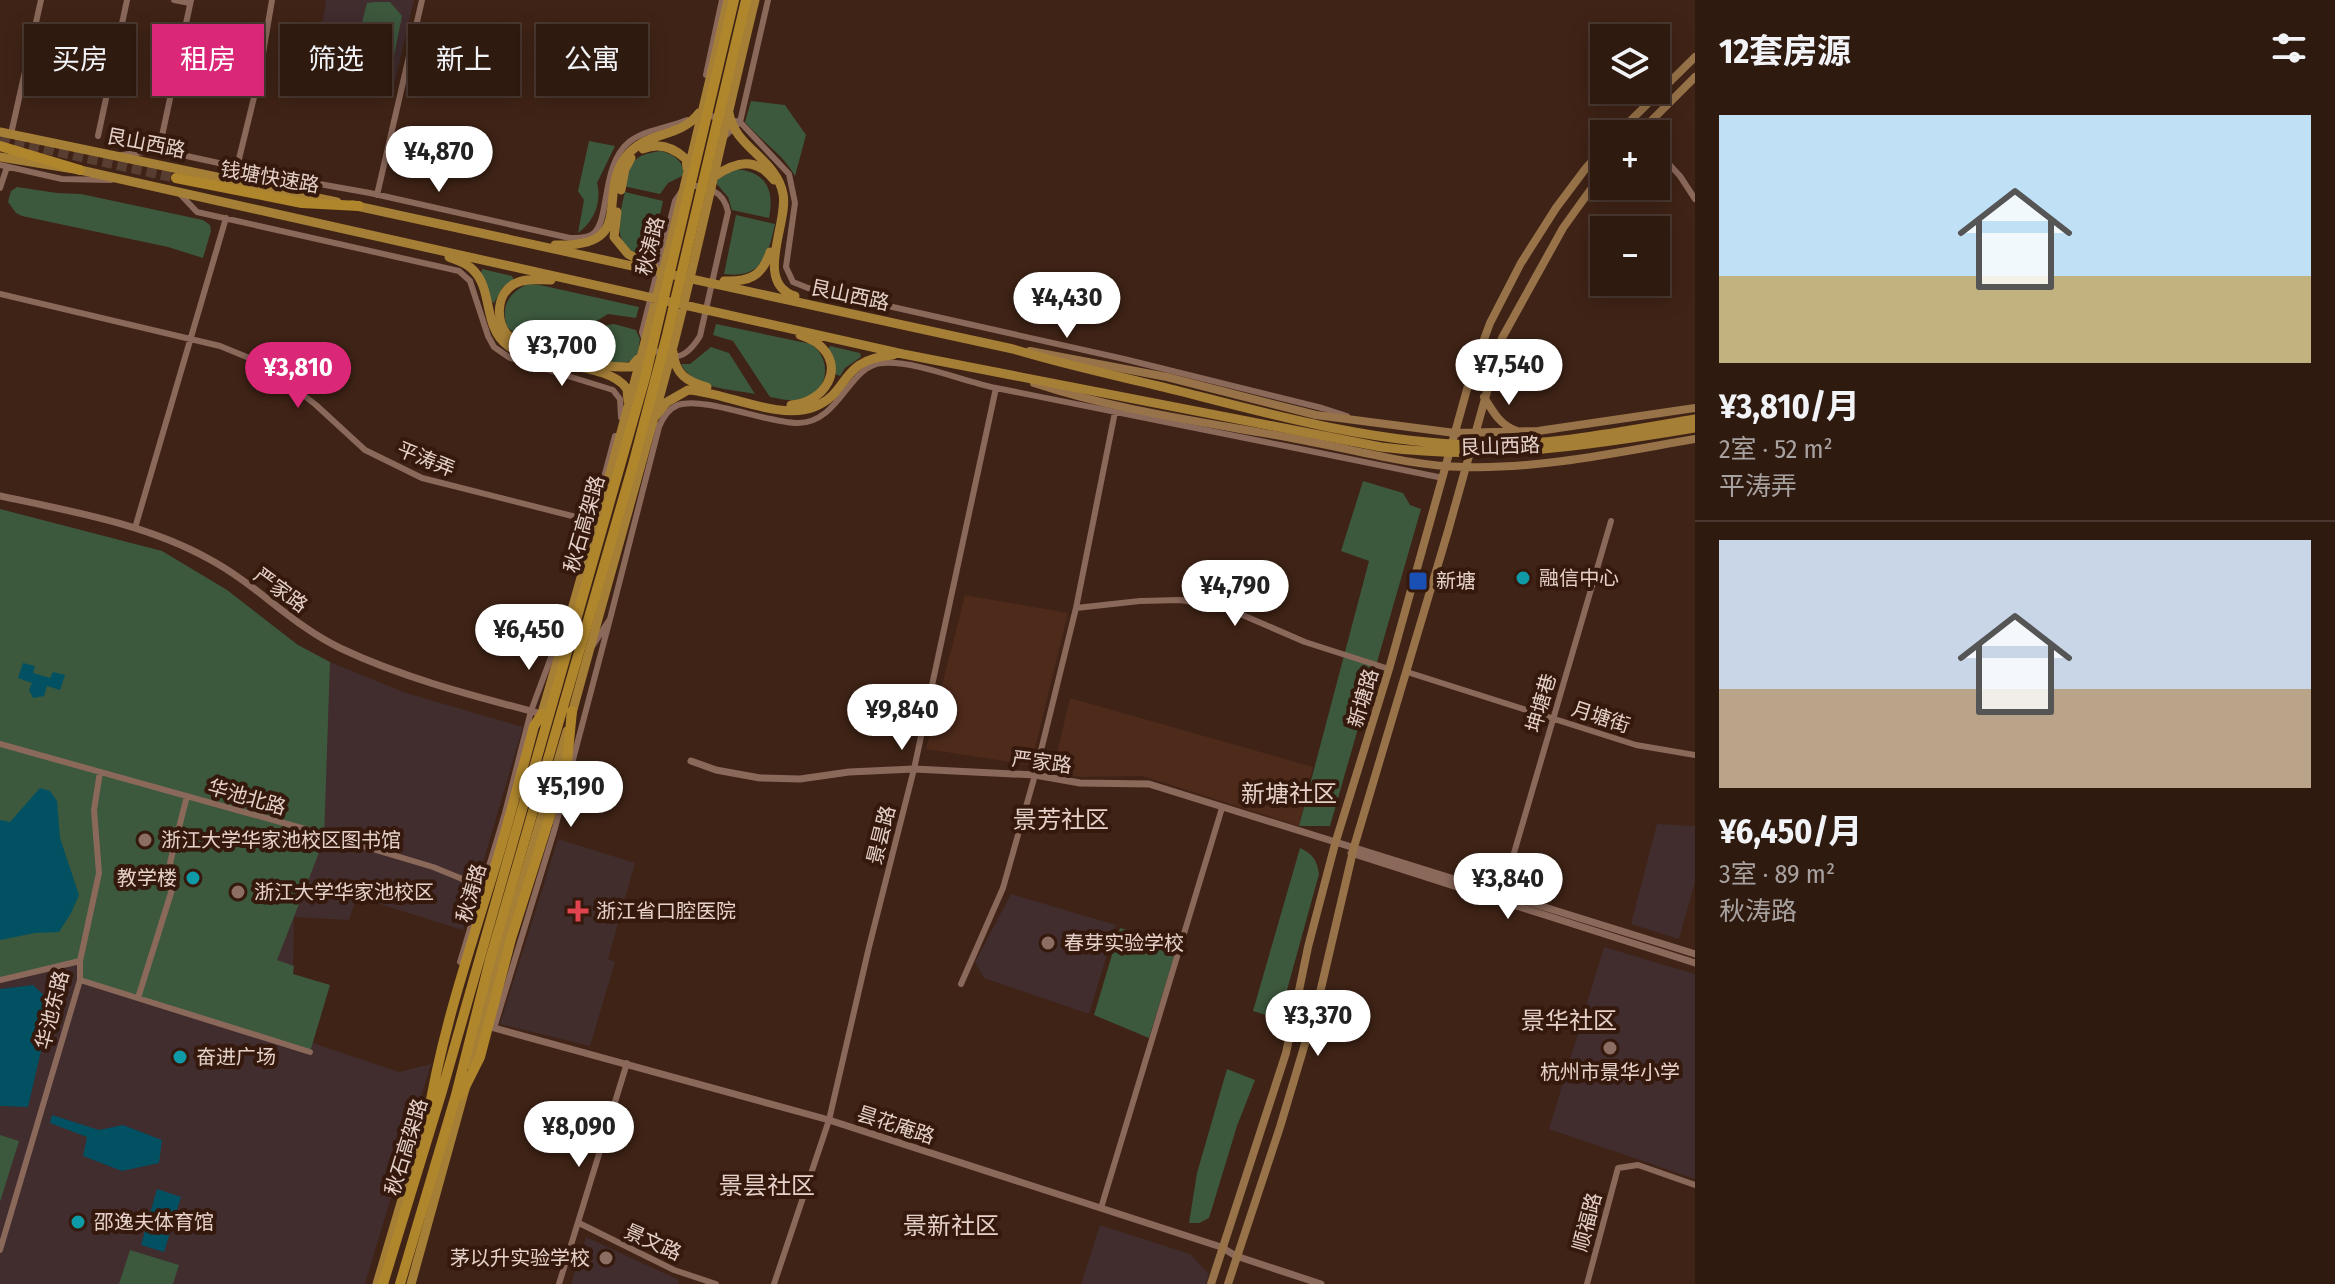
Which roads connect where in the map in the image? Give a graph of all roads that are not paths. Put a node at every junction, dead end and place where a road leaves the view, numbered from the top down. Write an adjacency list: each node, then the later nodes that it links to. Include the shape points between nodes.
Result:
1 (41, 0): 19 (street)
2 (127, 0): 20 (street)
3 (174, 0): 10 (street)
4 (272, 0): 28 (street)
5 (422, 0): 38 (street)
6 (728, 0): 14 (main road, 秋涛路); 111 (highway, 秋石高架路, via 645,378)
7 (746, 0): 110 (highway, 秋石高架路, via 656,379)
8 (755, 0): 13 (main road)
9 (768, 0): 17 (street)
10 (190, 2): 22 (street)
11 (1695, 57): 15 (main road)
12 (1695, 77): 16 (main road)
13 (728, 106): 31 (main road); 48 (main road, via 731,124 769,164 783,192 773,263 781,286 789,295)
14 (701, 111): 17 (street); 29 (main road, 秋涛路); 34 (street, via 714,141); 38 (street, via 629,143 610,173 599,223 594,233 582,238); 42 (main road, via 690,126 647,141 627,155 619,167 609,220 596,241)
15 (1631, 120)
16 (1652, 120)
17 (740, 122): 34 (street, via 718,143); 64 (street, via 780,162 794,187 786,267 793,282)
18 (0, 132): 19 (main road, 艮山西路)
19 (11, 134): 23 (main road, 艮山西路)
20 (98, 136)
21 (0, 146): 30 (highway)
22 (159, 150): 23 (street); 28 (street)
23 (122, 155): 40 (main road, 艮山西路)
24 (0, 157): 30 (main road, 艮山西路)
25 (1590, 164): 68 (main road, 新塘路, via 1516,271 1490,323)
26 (1670, 165): 39 (street)
27 (3, 166): 33 (street, 艮山西路, via 62,179); 35 (street)
28 (237, 167): 38 (street)
29 (688, 169): 44 (main road, via 678,152 652,145 640,150 625,169 614,237 628,254); 53 (main road, 秋涛路)
30 (80, 170): 33 (main road, 艮山西路)
31 (715, 176): 46 (main road, via 740,162 759,165 773,178 780,203 769,256 758,274 743,282); 51 (main road)
32 (176, 178): 40 (highway, 钱塘快速路, via 302,203)
33 (122, 181): 37 (main road, 艮山西路)
34 (706, 187): 55 (street, via 720,194 728,212 700,336 690,353); 55 (street, via 686,185 675,201 642,332 647,347)
35 (0, 188)
36 (1590, 190): 58 (main road, 新塘路, via 1502,338)
37 (179, 194): 41 (street, via 197,212); 43 (main road, 艮山西路)
38 (377, 195)
39 (1695, 199)
40 (359, 206): 42 (main road, 艮山西路)
41 (226, 218): 50 (street); 62 (street, via 459,271 470,281 494,347 510,358 613,390 620,399)
42 (530, 243): 44 (main road, 艮山西路)
43 (435, 250): 45 (main road, 艮山西路); 60 (main road, via 472,268 492,326 507,345 534,357 614,376 627,389)
44 (664, 274): 46 (main road, 艮山西路)
45 (569, 279): 49 (main road, 艮山西路); 53 (main road, via 523,280 510,286 498,314 508,337 535,350 603,366 631,367)
46 (702, 281): 48 (main road, 艮山西路)
47 (0, 294): 50 (street, 平涛弄)
48 (852, 313): 52 (main road, 艮山西路)
49 (784, 327): 51 (main road, via 817,343 829,359 830,380 820,395 800,405 688,381 677,369); 54 (main road, 艮山西路)
50 (191, 338): 75 (street, 平涛弄, via 264,364 365,450 422,478); 77 (street)
51 (673, 345): 65 (main road)
52 (1013, 349): 63 (main road, 艮山西路, via 1299,421 1406,441 1514,444); 64 (main road, 艮山西路)
53 (642, 353): 60 (main road, 秋涛路)
54 (903, 354): 56 (main road, 艮山西路); 65 (main road, via 862,361 814,407 787,411 688,390 667,402)
55 (665, 355): 65 (street)
56 (1018, 378): 66 (main road, 艮山西路, via 1406,450 1515,453); 71 (main road, 艮山西路, via 1100,403)
57 (996, 388): 61 (street); 65 (street, via 879,363 865,370 821,419 802,424 691,403); 89 (street, 景昙路)
58 (1484, 397): 67 (main road, via 1497,418); 69 (main road, 新塘路)
59 (1695, 408): 67 (main road, 艮山西路)
60 (628, 409): 84 (main road, 秋涛路, via 576,603)
61 (1115, 412): 73 (street); 78 (street)
62 (621, 417): 65 (street); 75 (street)
63 (1695, 419)
64 (1358, 420): 68 (main road, 艮山西路)
65 (651, 422): 79 (street); 80 (main road)
66 (1695, 428)
67 (1522, 432): 69 (main road, 艮山西路)
68 (1455, 433): 69 (main road, 艮山西路); 71 (main road, 新塘路)
69 (1474, 433): 72 (main road, 新塘路)
70 (1695, 439): 72 (main road, 艮山西路, via 1582,458)
71 (1446, 465): 72 (main road, 艮山西路); 73 (main road, 新塘路)
72 (1466, 467): 82 (main road, 新塘路)
73 (1443, 478): 81 (main road, 新塘路)
74 (0, 496): 77 (street, 严家路)
75 (592, 521): 84 (street)
76 (1611, 521): 85 (street, 坤塘巷)
77 (135, 528): 84 (street, 严家路, via 210,559 312,632 370,662)
78 (1076, 608): 81 (street, via 1166,600 1224,607 1305,642); 91 (street)
79 (610, 619): 80 (street); 106 (street, via 555,828)
80 (589, 651): 83 (main road)
81 (1389, 669): 94 (main road, 新塘路)
82 (1407, 672): 85 (street, 月塘街); 95 (main road, 新塘路)
83 (572, 711): 106 (main road, via 499,960); 110 (highway, via 567,762 480,1057)
84 (537, 712): 96 (street); 105 (main road, 秋涛路); 111 (highway, via 443,1040)
85 (1553, 719): 87 (street, 月塘街, via 1636,745); 97 (street, 坤塘巷)
86 (0, 744): 90 (street, 华池北路)
87 (1695, 755)
88 (691, 761): 89 (street, 严家路, via 760,778)
89 (914, 769): 91 (street, 严家路); 109 (street, 景昙路)
90 (100, 772): 92 (street, 华池北路); 99 (street, 华池东路, via 94,810 99,873)
91 (1035, 775): 93 (street, 严家路, via 1080,783 1149,784); 103 (street, via 1003,888)
92 (187, 796): 96 (street, 华池北路, via 433,867); 104 (street, via 170,863 176,877)
93 (1222, 808): 94 (street, 严家路); 113 (street)
94 (1335, 844): 95 (street, 严家路); 115 (main road, 新塘路, via 1286,1053)
95 (1354, 850): 97 (street, 严家路); 100 (street, 严家路); 117 (main road, 新塘路, via 1304,1048)
96 (482, 887): 105 (street, via 453,990)
97 (1502, 894): 98 (street, 严家路)
98 (1695, 954)
99 (80, 961): 101 (street); 102 (street, 华池东路)
100 (1695, 963)
101 (0, 980)
102 (80, 980): 104 (street); 116 (street, 华池东路)
103 (961, 984)
104 (138, 998): 107 (street)
105 (455, 1017): 106 (street, 昙花庵路); 118 (main road, 秋涛路)
106 (489, 1026): 108 (street, 昙花庵路); 121 (main road)
107 (310, 1052)
108 (627, 1063): 109 (street, 昙花庵路); 114 (street)
109 (829, 1120): 113 (street, 昙花庵路); 124 (street, 景昙路)
110 (448, 1122): 120 (highway, 秋石高架路)
111 (422, 1158): 119 (highway, 秋石高架路)
112 (1695, 1185): 128 (street, 顺福路, via 1638,1165 1618,1168)
113 (1101, 1208): 115 (street, 昙花庵路)
114 (579, 1223): 122 (street); 123 (street, 景文路, via 674,1270)
115 (1221, 1247): 117 (street, 昙花庵路); 125 (main road, 新塘路)
116 (0, 1250)
117 (1236, 1256): 126 (main road, 新塘路); 127 (street, 昙花庵路)
118 (377, 1284)
119 (383, 1284)
120 (400, 1284)
121 (411, 1284)
122 (559, 1284)
123 (716, 1284)
124 (774, 1284)
125 (1211, 1284)
126 (1228, 1284)
127 (1321, 1284)
128 (1587, 1284)

